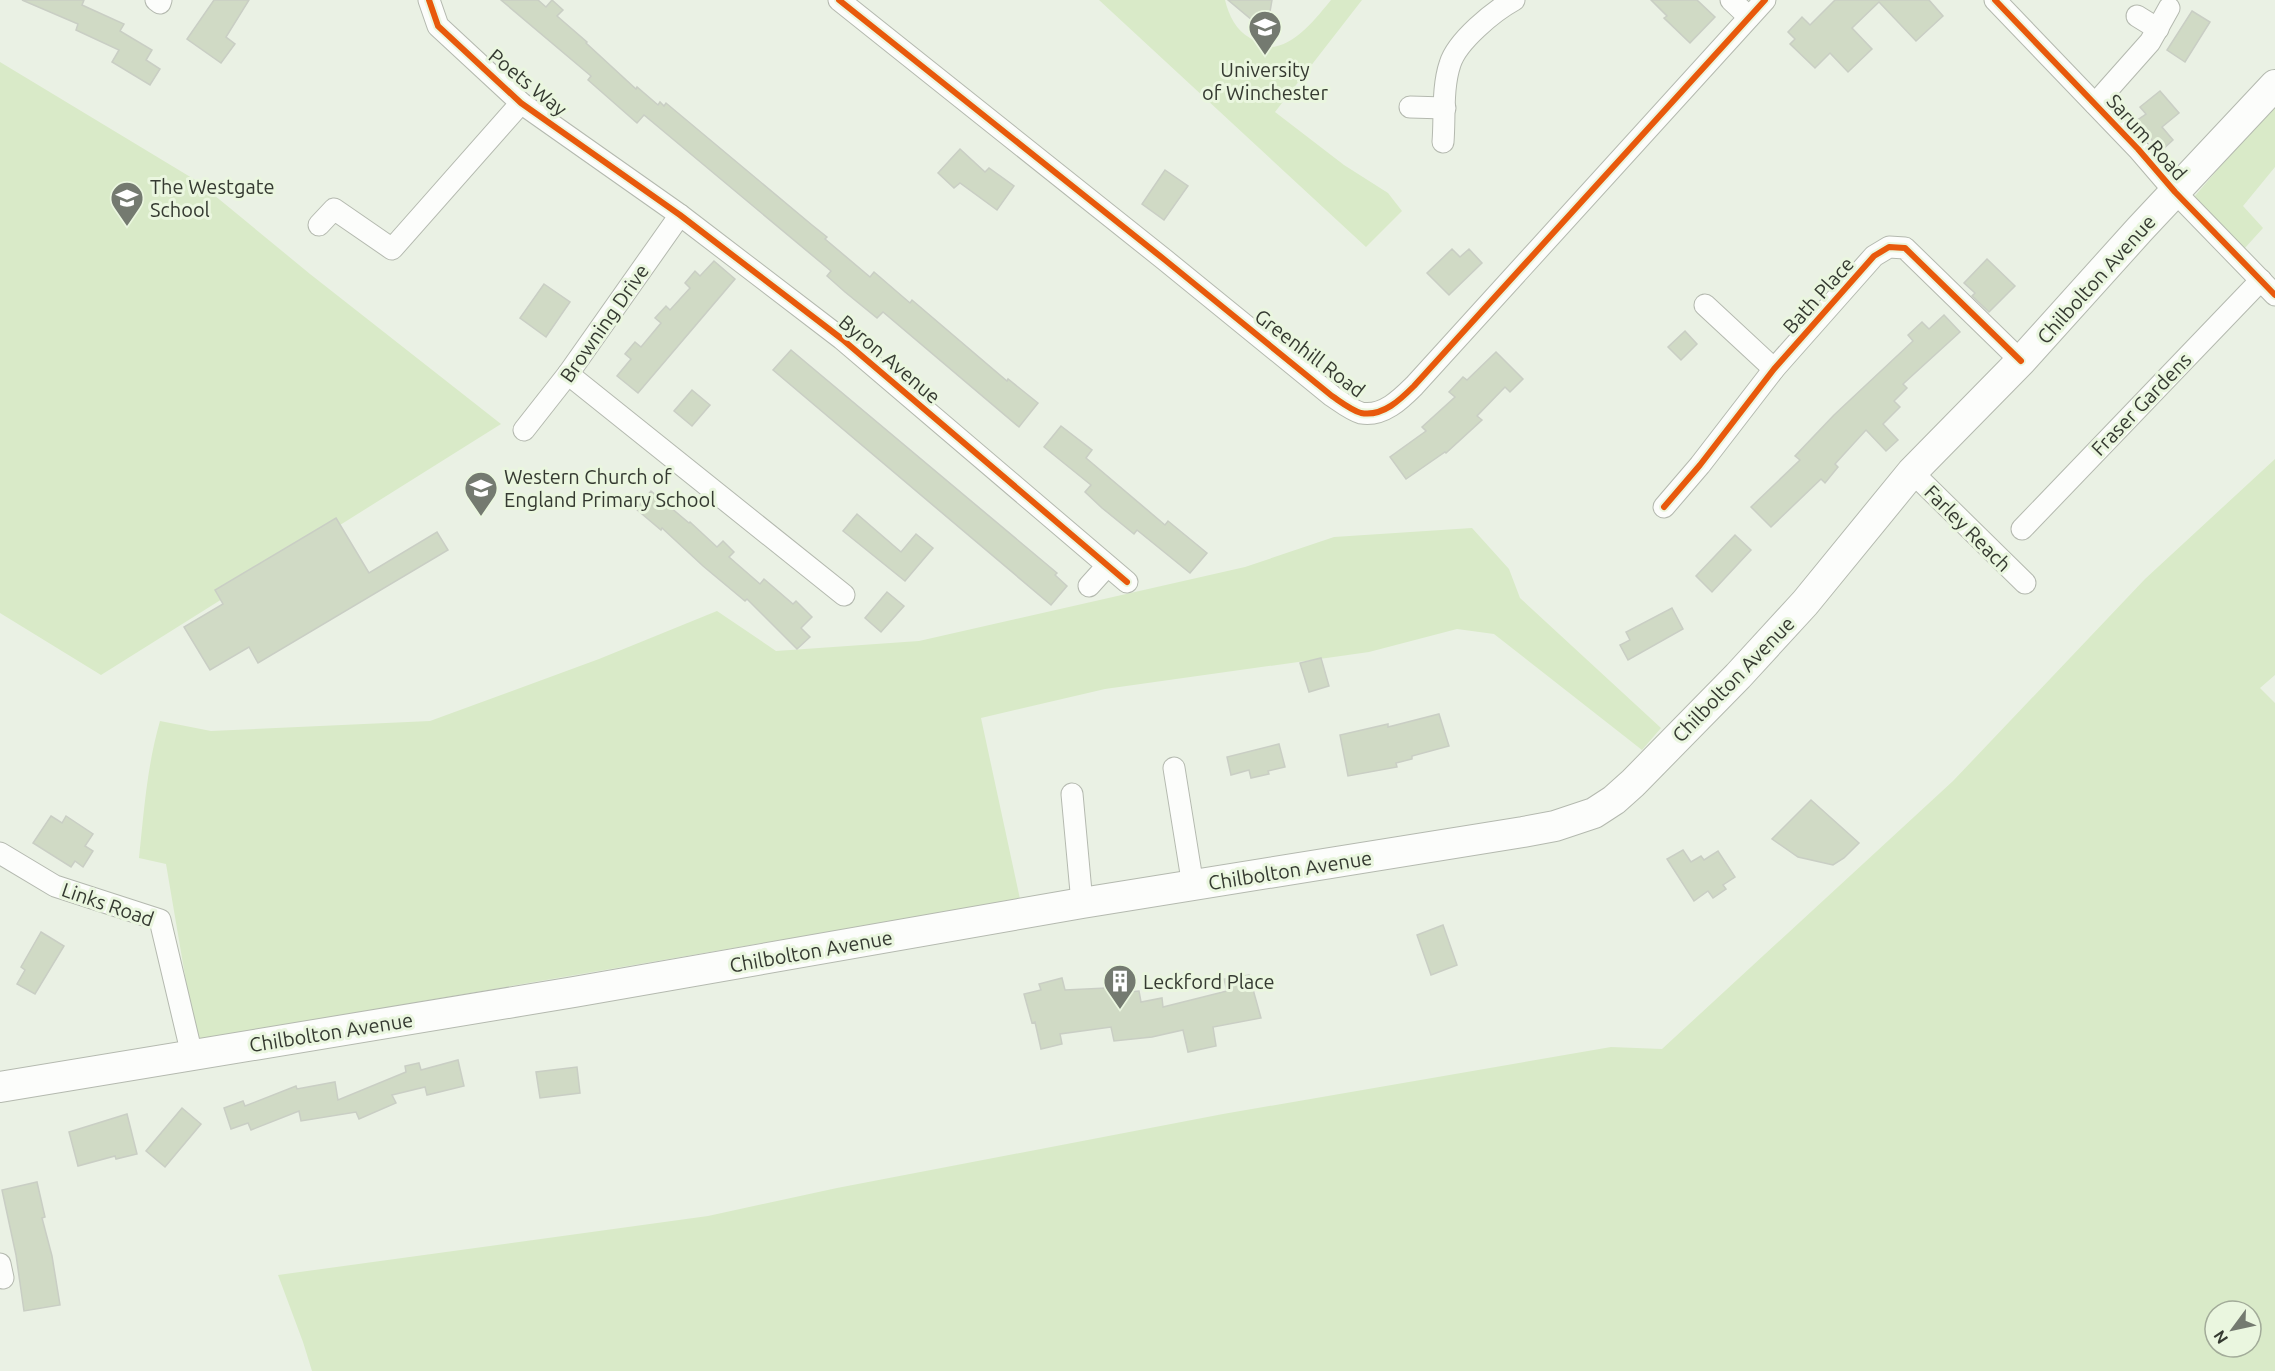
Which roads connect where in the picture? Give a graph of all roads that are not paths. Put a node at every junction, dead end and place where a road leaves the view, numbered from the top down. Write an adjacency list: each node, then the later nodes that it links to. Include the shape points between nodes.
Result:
1 (156, 0): 2 (street)
2 (161, 0)
3 (429, 0): 14 (street, Poets Way, via 438,26)
4 (839, 0): 11 (street, Greenhill Road, via 1332,396 1362,413 1392,406 1414,386)
5 (1514, 0): 17 (street, via 1497,9 1450,62)
6 (1731, 0): 11 (street)
7 (1765, 0): 11 (street, Greenhill Road)
8 (1995, 0): 15 (street, Sarum Road)
9 (2169, 8): 12 (street)
10 (2137, 16): 12 (street)
11 (1749, 17)
12 (2158, 29): 15 (street)
13 (2275, 85): 20 (main road, Chilbolton Avenue)
14 (521, 103): 19 (street, Poets Way); 22 (street, via 392,249 334,209)
15 (2095, 104): 20 (street, Sarum Road)
16 (1410, 106): 17 (street)
17 (1445, 108): 18 (street)
18 (1443, 142)
19 (623, 174): 21 (street, Byron Avenue)
20 (2175, 192): 23 (street, Sarum Road); 25 (main road, Chilbolton Avenue)
21 (680, 215): 27 (street, Browning Drive); 32 (street, Byron Avenue, via 842,339)
22 (319, 225)
23 (2268, 288): 31 (street, Fraser Gardens)
24 (1706, 304): 26 (street)
25 (2021, 361): 26 (street, Bath Place, via 1905,248 1889,247 1874,256); 29 (main road, Chilbolton Avenue)
26 (1774, 369): 30 (street, Bath Place)
27 (568, 374): 28 (street, Browning Drive); 36 (street)
28 (524, 430)
29 (1912, 472): 34 (street, Farley Reach); 40 (main road, Chilbolton Avenue, via 1805,603 1738,676 1633,783 1594,813 1523,832)
30 (1664, 507)
31 (2022, 529)
32 (1107, 566): 33 (street, Byron Avenue); 35 (street)
33 (1127, 582)
34 (2025, 583)
35 (1089, 586)
36 (843, 595)
37 (1174, 768): 40 (street)
38 (1072, 794): 41 (street)
39 (0, 852): 42 (street, Links Road, via 55,886 160,920)
40 (1193, 886): 41 (main road, Chilbolton Avenue)
41 (1082, 903): 42 (main road, Chilbolton Avenue)
42 (192, 1055): 43 (main road, Chilbolton Avenue)
43 (0, 1087)

